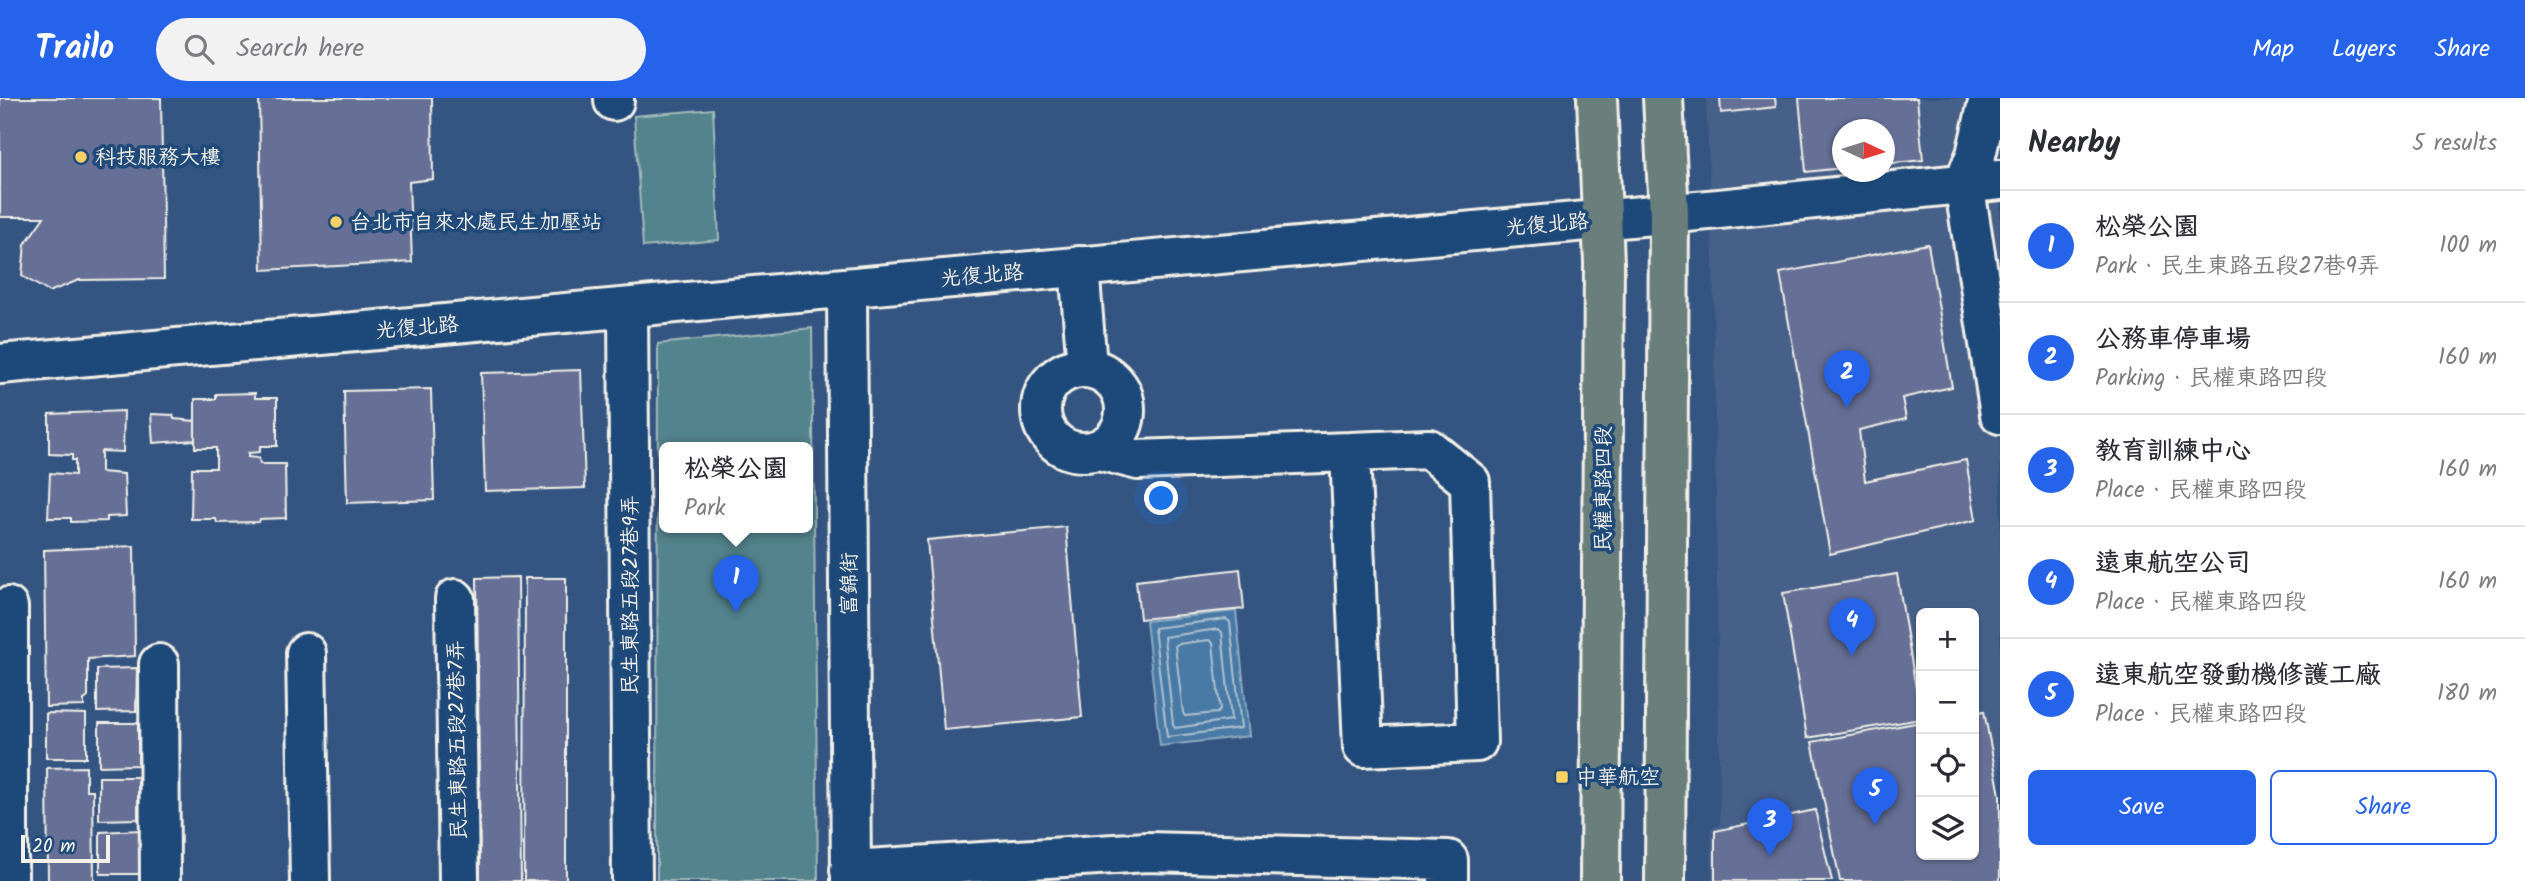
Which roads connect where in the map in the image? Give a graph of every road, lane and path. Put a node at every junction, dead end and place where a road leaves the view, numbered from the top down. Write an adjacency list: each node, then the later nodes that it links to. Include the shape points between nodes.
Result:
1 (1597, 98): 6 (main road, 民權東路四段)
2 (1663, 98): 5 (main road)
3 (1989, 98): 4 (street, via 1976,155)
4 (1982, 182): 5 (street, 光復北路); 12 (street)
5 (1669, 214): 6 (street, 光復北路); 28 (main road)
6 (1603, 219): 7 (street, 光復北路); 27 (main road, 民權東路四段)
7 (1079, 266): 8 (street, 光復北路); 11 (street)
8 (847, 288): 9 (street, 光復北路); 20 (street, 富錦街)
9 (628, 308): 10 (street, 光復北路); 25 (street, 民生東路五段27巷9弄)
10 (0, 364)
11 (1087, 367): 13 (street, via 1105,372 1118,386 1125,404 1124,422 1114,439); 13 (street, via 1068,369 1052,380 1042,397 1041,416 1048,434 1061,447)
12 (2000, 414)
13 (1099, 450): 14 (street, via 1138,460)
14 (1350, 452): 14 (street, via 1363,747 1477,742 1470,482 1429,449)
15 (455, 599): 24 (street, 民生東路五段27巷7弄)
16 (8, 607): 21 (street)
17 (306, 653): 23 (street)
18 (159, 664): 22 (street)
19 (1147, 867): 20 (street); 26 (street, via 1448,860)
20 (850, 875)
21 (8, 881)
22 (160, 881)
23 (310, 881)
24 (459, 881)
25 (632, 881)
26 (1448, 881)
27 (1600, 881)
28 (1665, 881)

